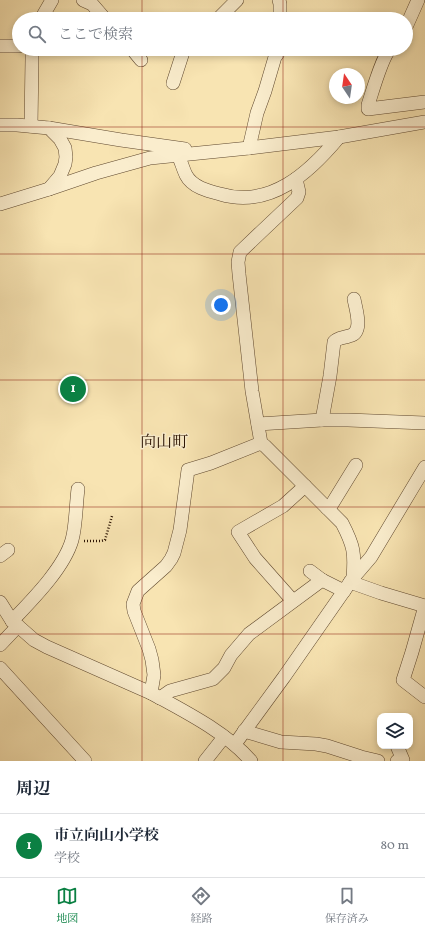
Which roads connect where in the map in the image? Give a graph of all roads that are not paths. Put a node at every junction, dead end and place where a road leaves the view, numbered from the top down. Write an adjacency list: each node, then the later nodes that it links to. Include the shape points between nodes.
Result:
1 (52, 0): 6 (street)
2 (83, 0): 7 (street, via 92,4)
3 (237, 0): 8 (street)
4 (279, 0): 9 (street)
5 (418, 0): 10 (street)
6 (44, 12)
7 (99, 12)
8 (225, 12)
9 (280, 12)
10 (413, 12)
11 (0, 46): 12 (street)
12 (12, 46)
13 (32, 56): 24 (street)
14 (138, 56): 18 (street)
15 (182, 56): 19 (street)
16 (276, 56): 29 (street, via 257,113)
17 (385, 56): 20 (street, via 368,109)
18 (141, 60)
19 (173, 83)
20 (425, 102)
21 (425, 117): 27 (street)
22 (425, 122): 27 (street)
23 (0, 125): 24 (street)
24 (31, 126): 26 (street)
25 (425, 127): 27 (street)
26 (49, 128): 30 (street); 33 (street, via 60,139 66,157 60,176)
27 (385, 129): 28 (street)
28 (339, 137): 29 (street); 32 (street)
29 (249, 148): 30 (street)
30 (203, 152): 31 (street)
31 (178, 155): 32 (street, via 187,176 196,185 230,197 265,195); 33 (street, via 150,158)
32 (296, 179): 37 (street, via 299,192 297,198 240,252 238,262 252,392)
33 (49, 189): 34 (street)
34 (0, 204)
35 (354, 299): 36 (street, via 358,325 354,335 334,342)
36 (322, 420): 37 (street); 38 (street)
37 (258, 424): 39 (street)
38 (425, 424)
39 (261, 443): 42 (street); 53 (street, via 188,470 180,530 174,553 166,566 138,591 133,604 152,660)
40 (356, 465): 44 (street)
41 (425, 467): 47 (street, via 371,556)
42 (305, 486): 44 (street); 49 (street, via 283,506 238,532 255,558)
43 (78, 489): 50 (street, via 72,541 66,554)
44 (327, 508): 47 (street, via 342,524 351,541 354,558)
45 (310, 571): 46 (street)
46 (322, 580): 47 (street); 49 (street)
47 (349, 584): 54 (street, via 425,606 404,680); 55 (street)
48 (0, 602): 50 (street)
49 (294, 602): 53 (street, via 249,634 213,679)
50 (15, 624): 51 (street); 53 (street, via 47,647)
51 (0, 645)
52 (0, 668): 58 (street)
53 (155, 695): 56 (street)
54 (425, 697)
55 (244, 732): 56 (street); 61 (street, via 281,742 327,746)
56 (229, 740): 59 (street); 60 (street)
57 (398, 749): 62 (street, via 403,760)
58 (85, 761)
59 (205, 761)
60 (251, 761)
61 (378, 761)
62 (397, 761)

